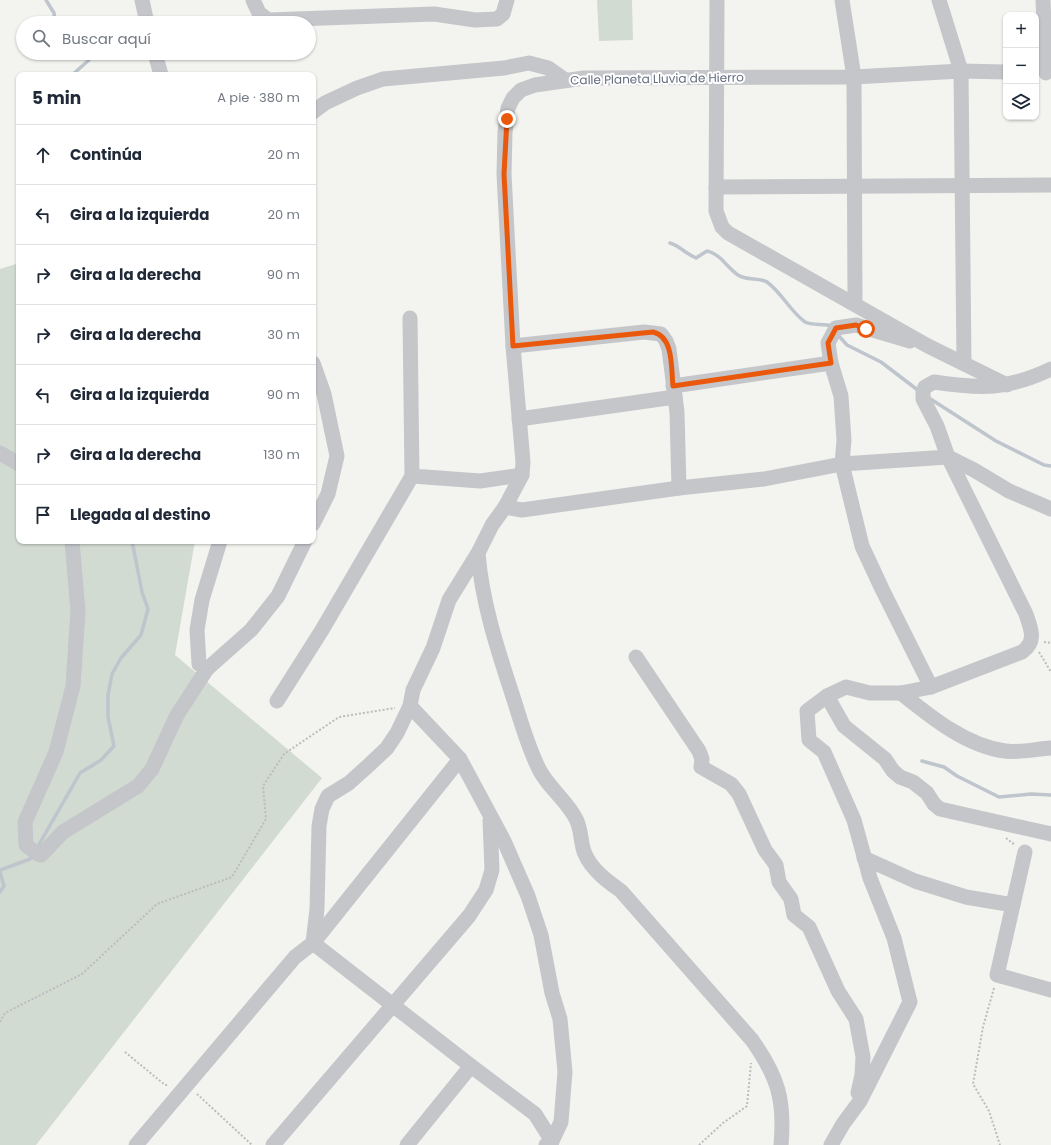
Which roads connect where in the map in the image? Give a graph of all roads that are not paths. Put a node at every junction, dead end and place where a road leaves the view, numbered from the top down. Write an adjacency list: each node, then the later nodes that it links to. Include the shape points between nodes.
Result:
1 (142, 0): 8 (street)
2 (253, 0): 9 (street)
3 (508, 0): 10 (street, via 503,14 497,19 475,20 434,14)
4 (717, 0): 17 (street)
5 (842, 0): 16 (street)
6 (939, 0): 12 (street)
7 (1043, 0): 15 (street)
8 (145, 16)
9 (263, 16)
10 (316, 18)
11 (157, 60): 13 (street)
12 (961, 71): 14 (street, Calle Planeta Lluvia de Hierro); 16 (street, Calle Planeta Lluvia de Hierro); 21 (street)
13 (160, 72)
14 (1003, 72)
15 (1044, 73)
16 (854, 77): 17 (street, Calle Planeta Lluvia de Hierro); 20 (street)
17 (718, 78): 18 (street, Calle Planeta Lluvia de Hierro); 23 (street)
18 (565, 80): 19 (street, via 548,68 529,63 504,68 383,80 357,88); 26 (street, Calle Planeta Lluvia de Hierro, via 526,88 513,98 508,108 504,174)
19 (316, 110)
20 (854, 185): 21 (street); 23 (street); 24 (street)
21 (962, 185): 22 (street); 29 (street)
22 (1051, 185)
23 (716, 187): 24 (street, via 717,219 728,233)
24 (855, 303): 27 (street)
25 (410, 318): 40 (street)
26 (513, 346): 33 (street, via 653,332 661,334 666,341); 34 (street, Calle Planeta Lluvia de Hierro)
27 (928, 346): 28 (street, via 856,325 836,328 828,343); 29 (street)
28 (831, 363): 33 (street); 38 (street, via 841,396 844,440)
29 (964, 363): 32 (street)
30 (1051, 369): 32 (street)
31 (316, 371): 44 (street, via 324,394 337,456 328,494)
32 (1007, 385): 36 (street, via 981,387 934,382 925,387 923,399 937,426)
33 (674, 391): 34 (street); 41 (street)
34 (519, 419): 39 (street, Calle Planeta Lluvia de Hierro)
35 (0, 453): 37 (street)
36 (948, 457): 38 (street); 43 (street, via 1009,491); 51 (street, via 1026,614 1032,641 1022,652)
37 (16, 462)
38 (842, 464): 41 (street, via 764,479); 51 (street, via 862,546)
39 (522, 475): 40 (street, via 480,481); 42 (street)
40 (412, 476): 54 (street, via 322,630)
41 (679, 488): 42 (street, via 522,510)
42 (505, 507): 48 (street, via 492,525)
43 (1051, 509)
44 (316, 518)
45 (72, 544): 50 (street, via 78,611 73,686 56,752 26,822 26,845 41,855 63,832 138,786 152,769 177,715)
46 (219, 544): 50 (street, via 202,600 197,630 199,664)
47 (304, 544): 50 (street, via 278,596 251,630)
48 (478, 553): 55 (street, via 449,600 433,648 413,690); 72 (street, via 480,584 506,675 540,769 577,820 585,854 594,868 621,891 752,1040 768,1062 782,1104)
49 (636, 657): 67 (street, via 699,751 701,767 731,784 739,794 765,850 776,865 779,882 790,899 794,915 809,927 838,991 856,1019 863,1057 862,1075 857,1098)
50 (208, 669)
51 (931, 687): 52 (street)
52 (901, 694): 53 (street, via 870,693 846,687); 56 (street, via 931,717 991,749 1007,751)
53 (827, 696): 59 (street, via 844,726 885,759 900,777 913,782 927,793 940,809); 61 (street, via 807,711 809,740 824,752 854,820)
54 (277, 701)
55 (410, 706): 57 (street); 63 (street, via 387,748 349,783 328,796 322,809)
56 (1051, 748)
57 (460, 759): 58 (street); 63 (street)
58 (490, 815): 65 (street, via 492,870 486,890 469,916); 68 (street, via 513,861 539,928 560,1020 565,1072 561,1122)
59 (1051, 834)
60 (1024, 852): 62 (street)
61 (864, 858): 62 (street, via 915,881 966,897); 67 (street, via 894,938 910,1002 860,1101)
62 (1013, 906): 64 (street, via 998,976)
63 (313, 943): 65 (street); 69 (street, via 295,957)
64 (1051, 990)
65 (392, 1005): 66 (street); 70 (street)
66 (471, 1066): 68 (street, via 535,1114); 71 (street)
67 (849, 1116): 73 (street)
68 (549, 1143)
69 (136, 1145)
70 (273, 1145)
71 (407, 1145)
72 (781, 1145)
73 (831, 1145)

